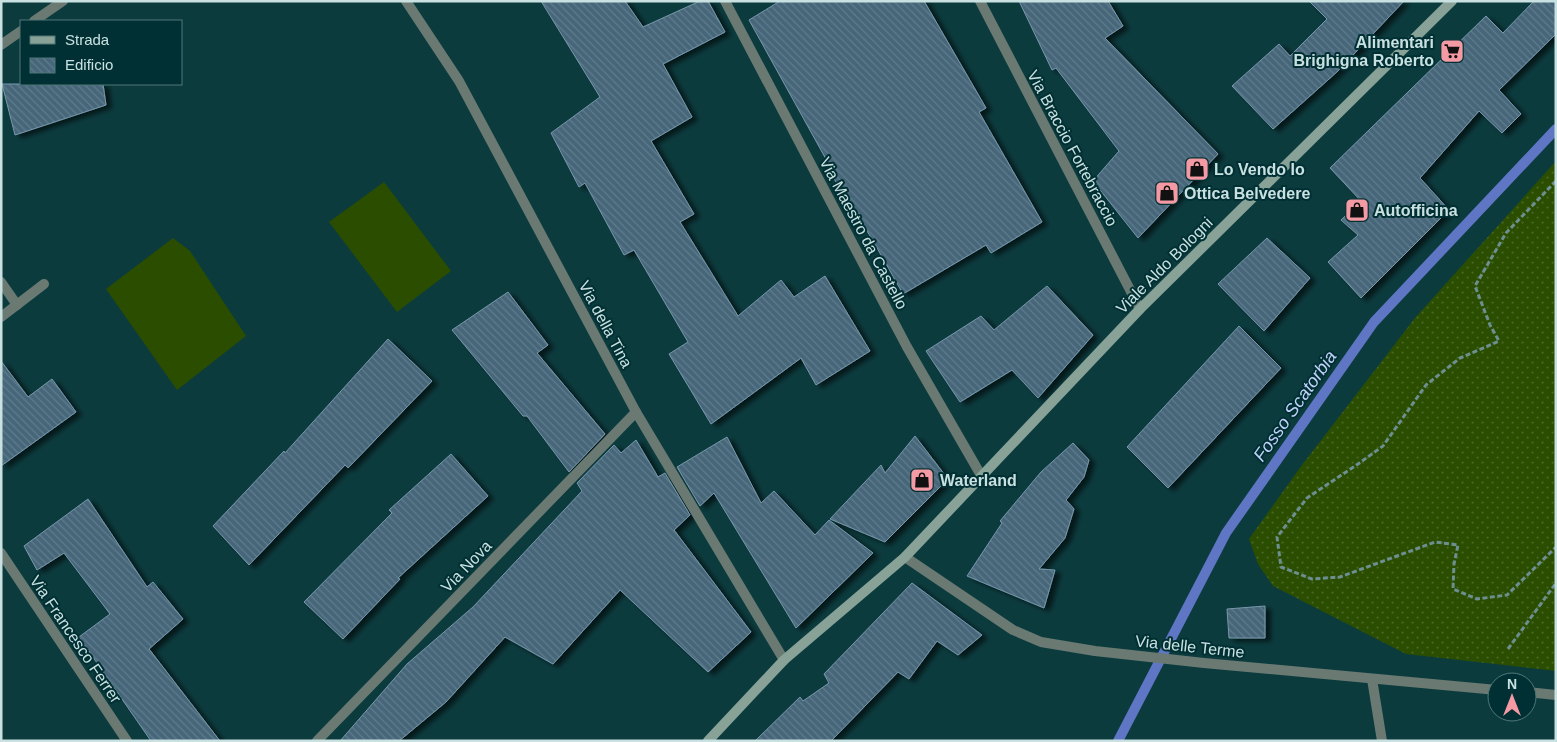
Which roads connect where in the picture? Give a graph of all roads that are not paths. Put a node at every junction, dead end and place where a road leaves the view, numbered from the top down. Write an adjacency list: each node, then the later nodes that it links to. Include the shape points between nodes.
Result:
1 (63, 1): 6 (street)
2 (406, 1): 14 (street, Via della Tina, via 459,81)
3 (725, 1): 15 (street, Via Maestro da Castello, via 907,347)
4 (980, 1): 12 (street, Via Braccio Fortebraccio)
5 (1452, 1): 12 (main road, Viale Aldo Bologni)
6 (35, 20)
7 (20, 31): 8 (street)
8 (1, 45)
9 (1, 282): 11 (street)
10 (44, 284): 11 (street)
11 (17, 305): 13 (street)
12 (1140, 309): 15 (main road, Viale Aldo Bologni)
13 (1, 317)
14 (636, 412): 18 (street, Via della Tina); 24 (street, Via Nova)
15 (982, 476): 17 (main road, Viale Aldo Bologni)
16 (1, 553): 23 (street, Via Francesco Ferrer)
17 (905, 557): 18 (main road, Viale Aldo Bologni); 19 (street, Via delle Terme, via 1013,630 1041,642 1094,651)
18 (784, 660): 25 (main road, Viale Aldo Bologni)
19 (1372, 679): 20 (street, Via delle Terme); 26 (street)
20 (1487, 689)
21 (1537, 693): 22 (street)
22 (1556, 695)
23 (127, 741)
24 (317, 741)
25 (708, 741)
26 (1382, 741)

